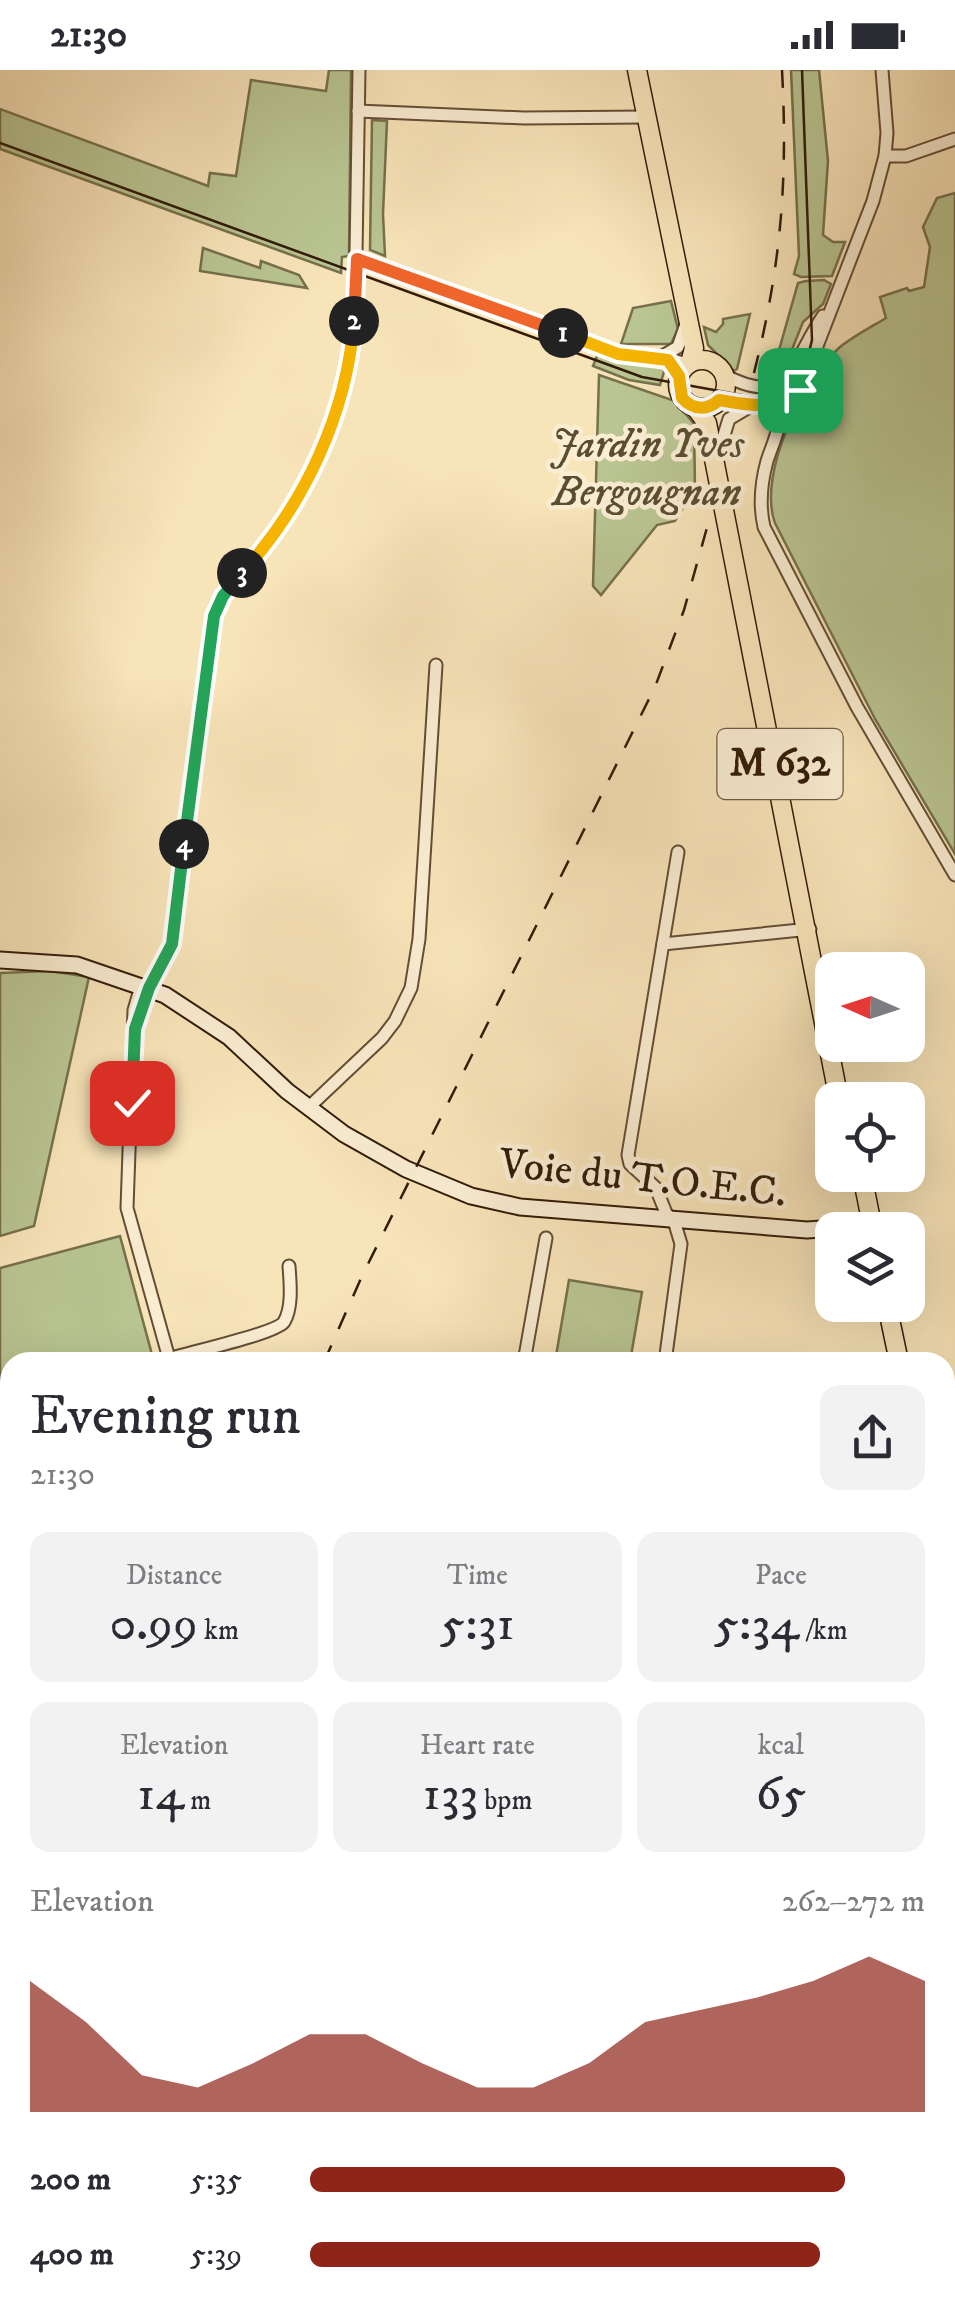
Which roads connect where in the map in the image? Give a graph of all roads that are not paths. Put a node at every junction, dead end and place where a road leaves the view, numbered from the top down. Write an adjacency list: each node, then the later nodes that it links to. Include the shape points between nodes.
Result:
1 (359, 70): 5 (street)
2 (636, 70): 6 (main road)
3 (644, 70): 13 (main road, via 700,344)
4 (882, 70): 8 (street)
5 (358, 110): 6 (street); 9 (street)
6 (646, 117): 11 (main road)
7 (955, 139): 8 (street, via 906,156)
8 (884, 156): 10 (street)
9 (357, 259): 12 (street, via 618,354); 27 (street, via 351,351 332,423 286,516 214,616 176,923)
10 (834, 300): 14 (street, via 778,386 757,388); 16 (street, via 800,390)
11 (686, 320): 12 (street, via 680,344); 13 (main road)
12 (664, 358): 13 (street)
13 (691, 366): 14 (main road, via 719,367); 18 (main road, via 682,398)
14 (724, 375): 15 (main road)
15 (717, 402): 17 (street); 18 (main road); 19 (main road, M 632)
16 (777, 405): 17 (street); 22 (street, via 779,425 761,499 764,527 857,707)
17 (751, 406): 19 (street, via 729,419)
18 (695, 407): 23 (main road, M 632, via 706,423)
19 (720, 448): 23 (main road, M 632)
20 (436, 665): 29 (street, via 411,988 382,1038)
21 (678, 852): 24 (street)
22 (955, 875)
23 (808, 930): 24 (street); 26 (main road, M 632); 28 (main road, M 632)
24 (663, 944): 30 (street, via 628,1155 656,1188)
25 (0, 960): 27 (street, Voie du T.O.E.C., via 77,965)
26 (815, 962)
27 (149, 988): 29 (street, Voie du T.O.E.C., via 229,1037); 38 (street, via 136,1000 127,1208)
28 (838, 1082)
29 (308, 1108): 30 (street, Voie du T.O.E.C., via 390,1160 471,1196 520,1207)
30 (670, 1219): 31 (street, Voie du T.O.E.C.); 41 (street, via 682,1252)
31 (808, 1230): 32 (street, Voie du T.O.E.C.); 33 (street, Voie du T.O.E.C.)
32 (815, 1230)
33 (815, 1232)
34 (546, 1238): 40 (street)
35 (289, 1266): 39 (street, via 288,1312 280,1327)
36 (883, 1322): 42 (main road)
37 (889, 1322): 43 (main road)
38 (167, 1352)
39 (193, 1352)
40 (526, 1352)
41 (666, 1352)
42 (891, 1352)
43 (892, 1352)

